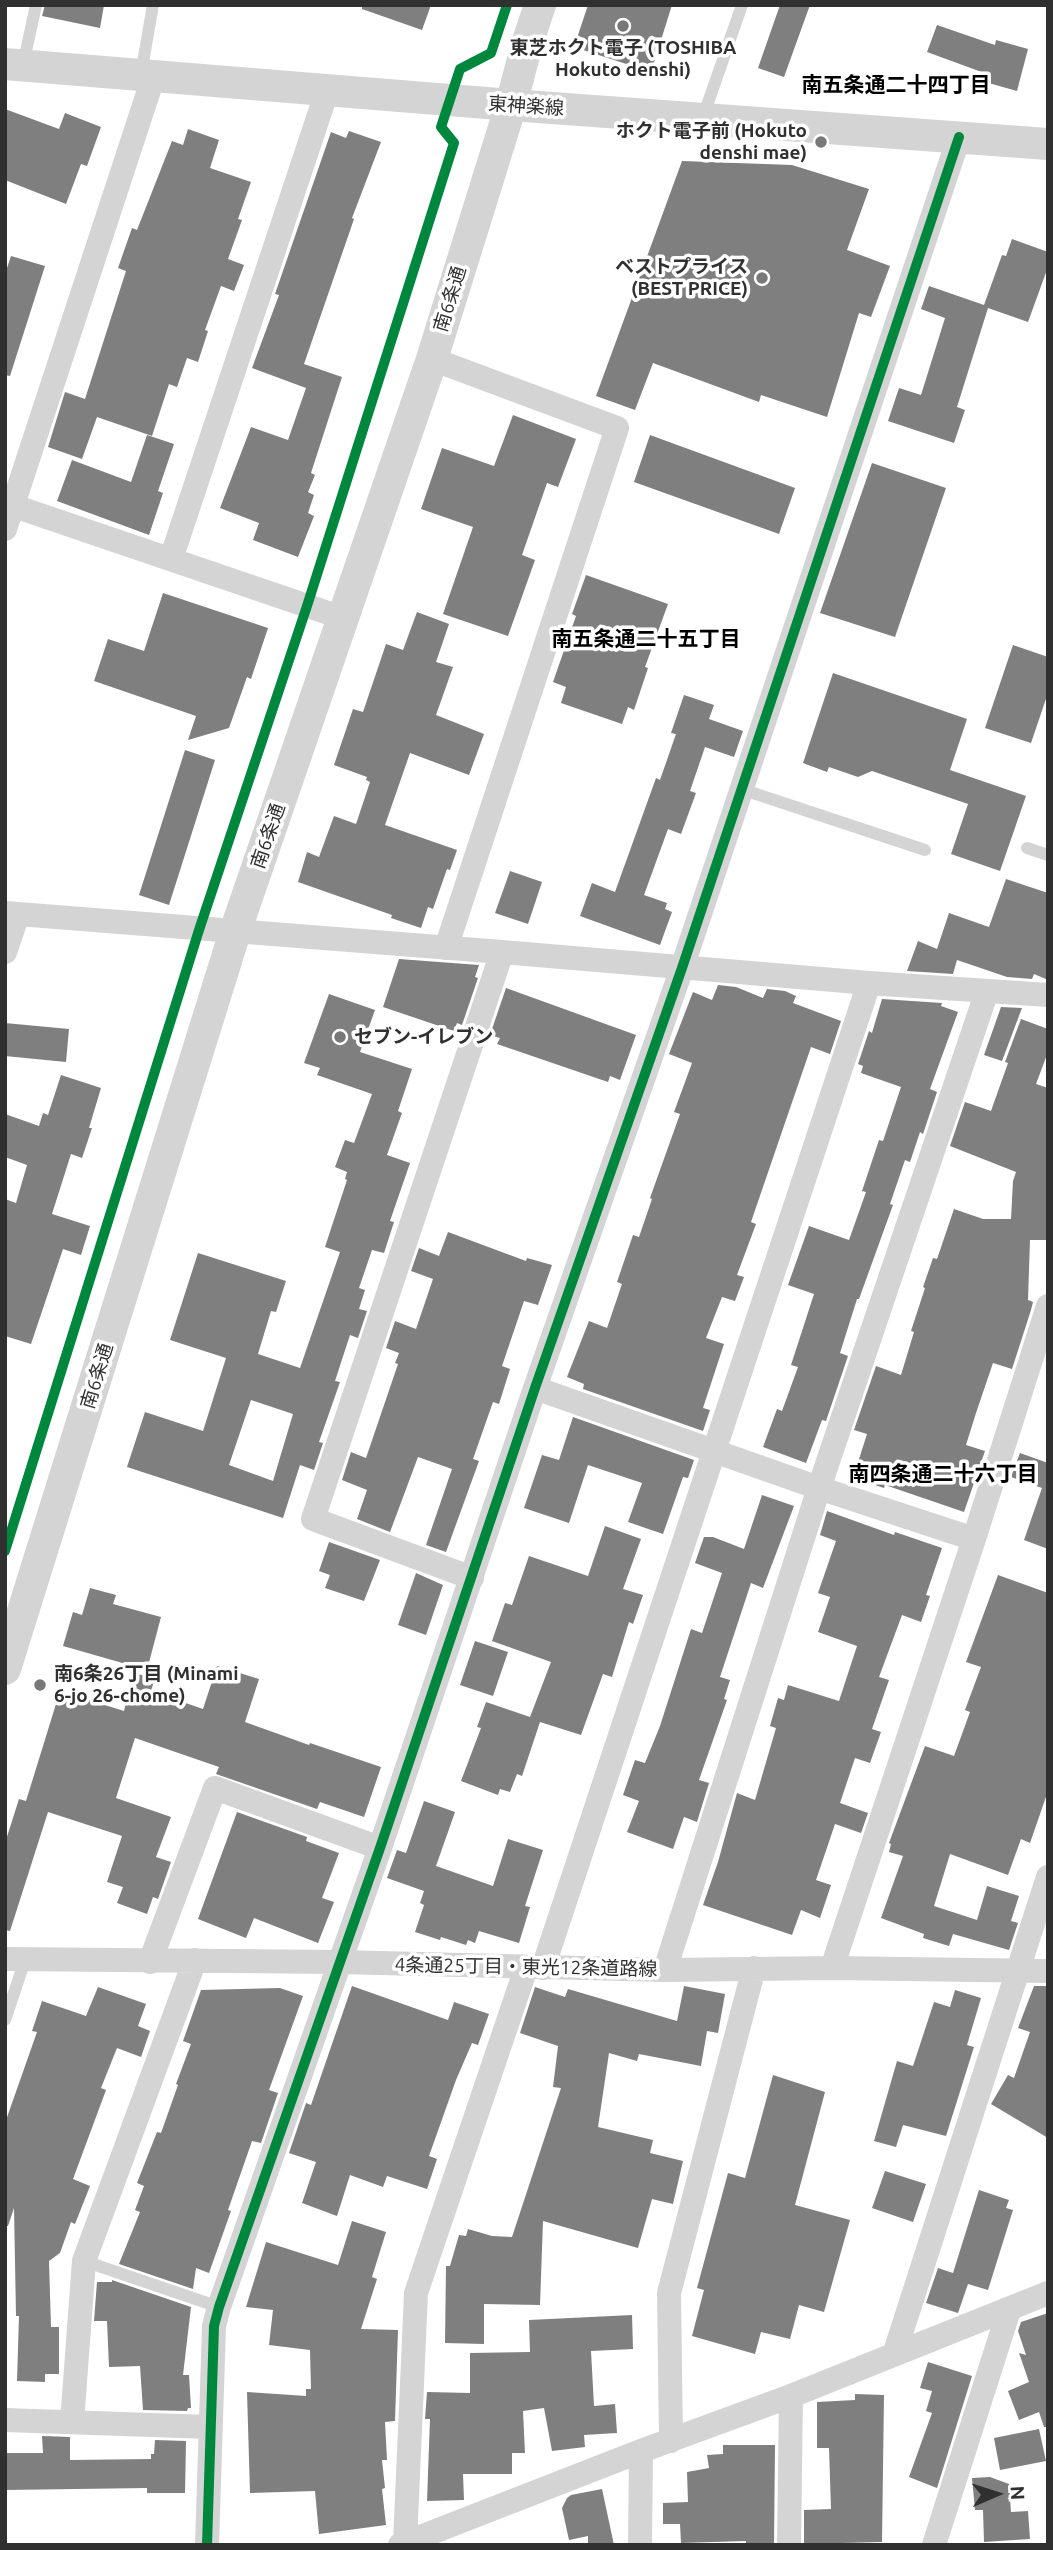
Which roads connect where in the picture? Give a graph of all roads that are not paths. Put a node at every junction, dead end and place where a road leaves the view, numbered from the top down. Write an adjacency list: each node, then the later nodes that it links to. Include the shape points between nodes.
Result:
1 (36, 5): 5 (lane)
2 (153, 5): 6 (lane)
3 (540, 5): 8 (street, 南6条通)
4 (742, 5): 9 (lane)
5 (14, 65): 6 (street, 東神楽線)
6 (147, 77): 7 (street, 東神楽線); 13 (street)
7 (327, 91): 8 (street, 東神楽線); 14 (street)
8 (512, 106): 9 (street, 東神楽線); 12 (street, 南6条通)
9 (702, 118): 10 (street, 東神楽線)
10 (958, 137): 11 (street, 東神楽線); 16 (street)
11 (1048, 144)
12 (432, 359): 15 (street, 南6条通); 22 (street, via 617,428)
13 (8, 512): 14 (street)
14 (170, 559): 15 (street)
15 (343, 618): 21 (street, 南6条通)
16 (741, 789): 18 (lane); 25 (street)
17 (1027, 848): 19 (lane)
18 (925, 850)
19 (1048, 855)
20 (12, 914): 21 (street); 23 (street)
21 (235, 932): 22 (street); 36 (street, 南6条通)
22 (446, 948): 24 (street)
23 (5, 952)
24 (502, 952): 25 (street); 35 (street, via 313,1519)
25 (682, 968): 26 (street); 31 (street)
26 (869, 983): 27 (street); 32 (street)
27 (987, 991): 28 (street); 33 (street)
28 (1048, 995)
29 (1048, 1306): 30 (street)
30 (1044, 1333): 34 (street)
31 (535, 1388): 32 (street); 35 (street)
32 (713, 1451): 33 (street); 43 (street)
33 (819, 1488): 34 (street); 46 (street)
34 (974, 1539): 45 (street)
35 (472, 1577): 37 (street)
36 (5, 1670)
37 (380, 1848): 41 (street, via 215,1788); 42 (street)
38 (1048, 1877): 47 (street)
39 (15, 1959): 41 (street, 4条通25丁目・東光12条道路線); 49 (lane)
40 (195, 1960): 41 (street, 4条通25丁目・東光12条道路線); 42 (street, 4条通25丁目・東光12条道路線); 50 (street)
41 (150, 1962)
42 (339, 1962): 43 (street, 4条通25丁目・東光12条道路線); 52 (street)
43 (534, 1968): 46 (street, 4条通25丁目・東光12条道路線); 61 (street, via 416,2293)
44 (754, 1968): 45 (street, 4条通25丁目・東光12条道路線); 46 (street, 4条通25丁目・東光12条道路線); 59 (street, via 669,2293)
45 (832, 1968): 47 (street, 4条通25丁目・東光12条道路線)
46 (665, 1970)
47 (1016, 1970): 48 (street, 4条通25丁目・東光12条道路線); 54 (street)
48 (1048, 1971)
49 (5, 2020)
50 (84, 2261): 52 (lane); 57 (street)
51 (1048, 2293): 53 (street)
52 (219, 2307): 58 (street, via 214,2326)
53 (1009, 2310): 54 (street); 65 (street)
54 (894, 2355): 55 (street)
55 (791, 2396): 59 (street); 64 (street)
56 (5, 2420): 57 (street)
57 (72, 2422): 58 (street)
58 (211, 2427): 62 (street)
59 (671, 2441): 60 (street)
60 (641, 2451): 61 (street); 63 (street)
61 (414, 2542)
62 (207, 2545)
63 (640, 2545)
64 (789, 2545)
65 (934, 2545)

